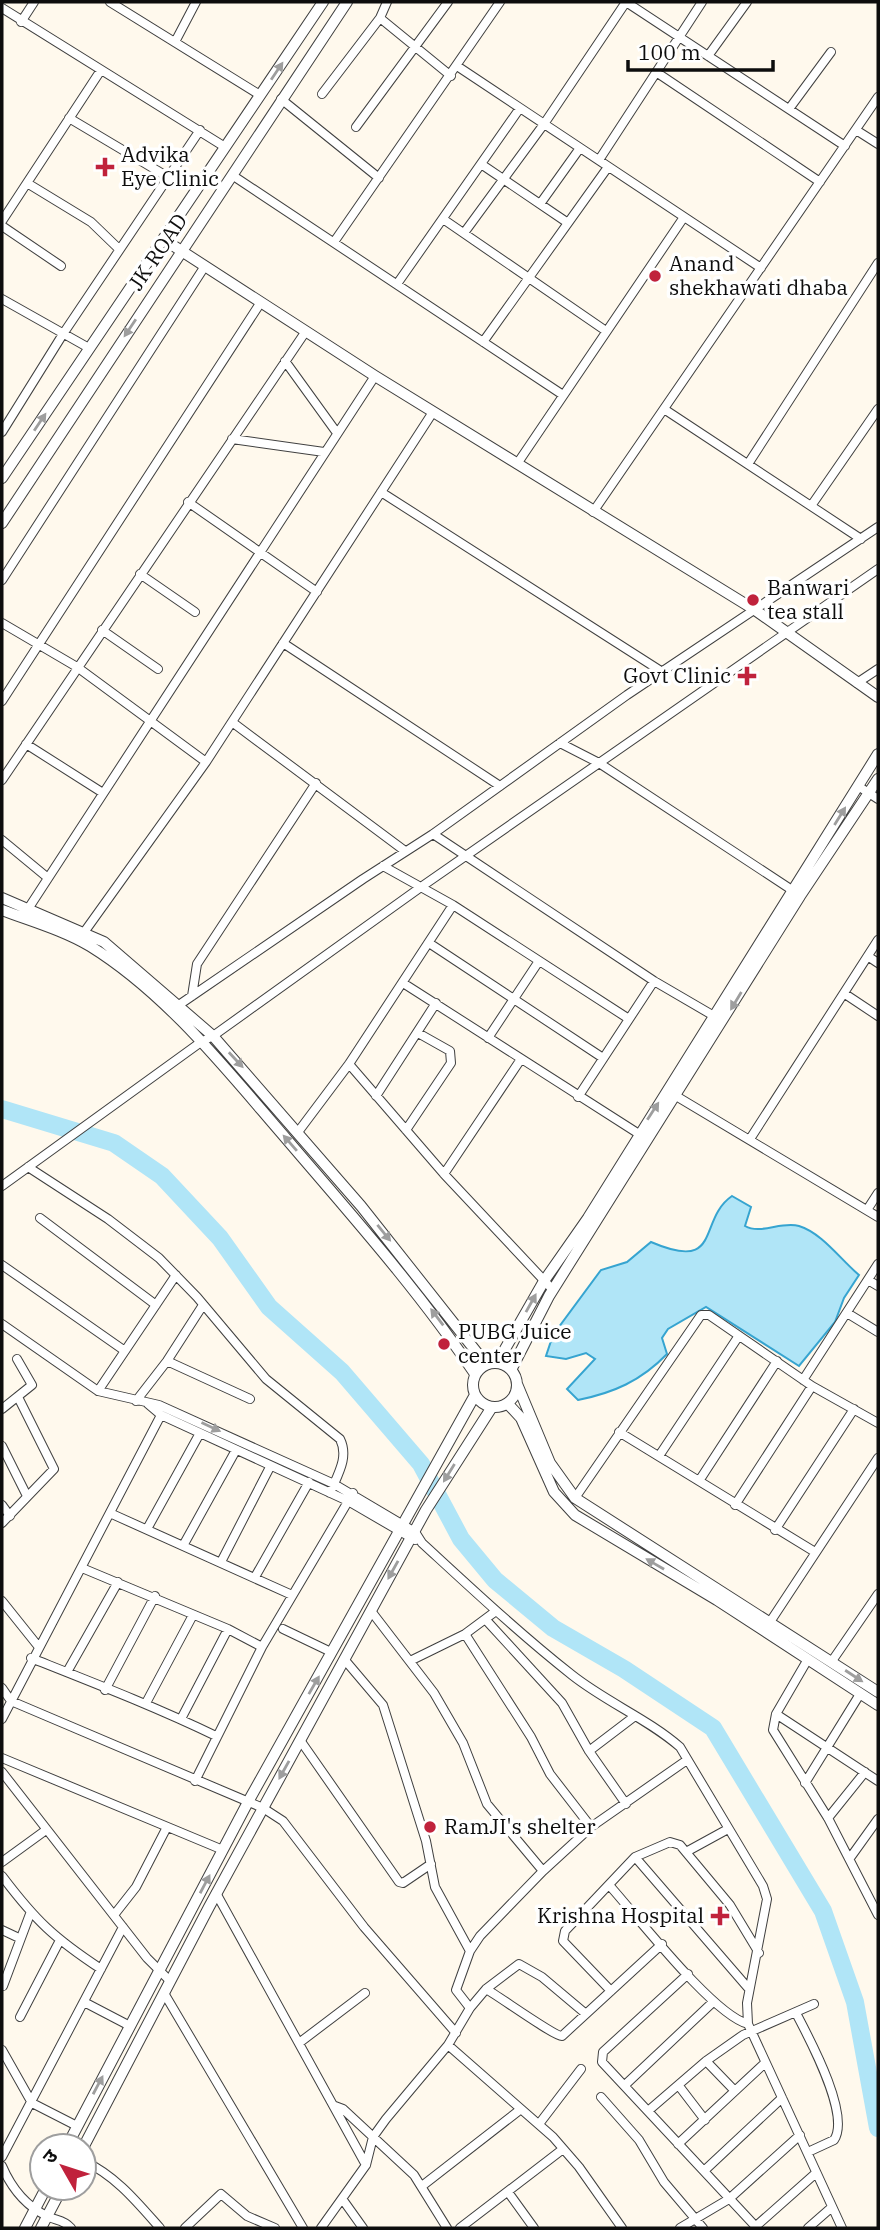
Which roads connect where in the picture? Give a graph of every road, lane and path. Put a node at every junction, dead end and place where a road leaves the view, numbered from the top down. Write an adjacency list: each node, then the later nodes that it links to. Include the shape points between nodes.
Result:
1 (34, 2): 14 (street)
2 (110, 2): 16 (street)
3 (196, 2): 16 (street)
4 (323, 2): 25 (street, JK ROAD, one-way to 4)
5 (347, 2): 27 (street, JK ROAD)
6 (386, 2): 13 (street)
7 (448, 2): 17 (street)
8 (500, 2): 20 (street)
9 (626, 2): 15 (street); 31 (street)
10 (702, 2): 15 (street)
11 (747, 2): 19 (street)
12 (2, 8): 14 (street)
13 (380, 19): 17 (street); 24 (street)
14 (21, 22): 21 (street)
15 (679, 37): 19 (street); 22 (street)
16 (175, 41): 25 (street)
17 (415, 49): 23 (street); 32 (street)
18 (831, 52): 29 (street)
19 (708, 56): 29 (street)
20 (457, 66): 23 (street); 28 (street)
21 (101, 70): 30 (street); 33 (street)
22 (656, 72): 39 (street); 46 (street)
23 (451, 76): 44 (street)
24 (322, 94)
25 (260, 95): 37 (street, JK ROAD)
26 (878, 97): 34 (street)
27 (281, 99): 42 (street, JK ROAD); 44 (street)
28 (520, 108): 31 (street); 40 (street)
29 (789, 109): 36 (street)
30 (69, 118): 43 (street); 47 (street)
31 (544, 124): 38 (street); 45 (street)
32 (356, 127)
33 (200, 130): 37 (street); 43 (street)
34 (856, 130): 35 (street); 36 (street)
35 (878, 144)
36 (845, 146): 46 (street)
37 (225, 147): 55 (street, JK ROAD)
38 (580, 148): 39 (street); 48 (street)
39 (599, 160): 41 (street)
40 (481, 164): 45 (street); 50 (street)
41 (608, 167): 49 (street); 52 (street)
42 (232, 175): 56 (street); 58 (street, JK ROAD)
43 (168, 177): 57 (street)
44 (379, 178): 56 (street)
45 (503, 180): 48 (street); 54 (street)
46 (820, 182): 62 (street)
47 (27, 183): 51 (street); 57 (street, via 91,222)
48 (540, 204): 52 (street)
49 (684, 217): 62 (street); 68 (street)
50 (443, 219): 54 (street); 64 (street)
51 (2, 221)
52 (568, 223): 63 (street)
53 (2, 226): 60 (street)
54 (464, 233): 63 (street)
55 (163, 239): 58 (street); 71 (street, JK ROAD)
56 (334, 242): 64 (street)
57 (119, 249): 69 (street)
58 (182, 251): 61 (street); 89 (street, JK ROAD, one-way to 89)
59 (878, 263): 83 (street)
60 (61, 266)
61 (205, 266): 66 (street); 95 (street)
62 (761, 268): 75 (street)
63 (528, 280): 68 (street); 70 (street)
64 (397, 284): 70 (street)
65 (2, 301): 69 (street)
66 (261, 302): 67 (street); 102 (street)
67 (306, 331): 72 (street); 73 (street)
68 (606, 331): 74 (street)
69 (63, 334): 71 (street); 78 (street)
70 (483, 342): 74 (street)
71 (89, 348): 84 (street, JK ROAD, one-way to 71)
72 (285, 361): 79 (street); 80 (street)
73 (375, 376): 77 (street); 79 (street)
74 (563, 395): 82 (street)
75 (664, 409): 83 (street); 88 (street)
76 (878, 409): 87 (street)
77 (433, 412): 82 (street); 85 (street)
78 (2, 432)
79 (337, 433): 81 (street)
80 (232, 439): 81 (street); 86 (street)
81 (324, 452): 92 (street)
82 (517, 464): 88 (street)
83 (748, 464): 87 (street)
84 (2, 478)
85 (382, 492): 96 (street); 107 (street)
86 (188, 502): 92 (street); 94 (street)
87 (811, 506): 91 (street)
88 (593, 512): 97 (street)
89 (2, 523)
90 (878, 527): 91 (street)
91 (861, 540): 97 (street)
92 (259, 551): 96 (street); 111 (street)
93 (878, 569): 101 (street)
94 (140, 574): 98 (street); 100 (street)
95 (2, 580)
96 (317, 592): 103 (street)
97 (755, 610): 101 (street); 107 (street)
98 (195, 612)
99 (2, 623): 102 (street)
100 (102, 630): 104 (street); 105 (street)
101 (788, 632): 108 (street); 117 (street)
102 (40, 643): 104 (street); 110 (street)
103 (283, 643): 112 (street); 121 (street)
104 (77, 667): 111 (street); 114 (street)
105 (158, 669)
106 (878, 669): 108 (street)
107 (664, 673): 113 (street)
108 (858, 683): 109 (street)
109 (878, 697)
110 (2, 701)
111 (149, 722): 116 (street); 123 (street)
112 (232, 722): 116 (street); 120 (street)
113 (560, 743): 117 (street); 121 (street)
114 (26, 744): 119 (street); 123 (street)
115 (878, 754): 122 (street)
116 (206, 762): 137 (street)
117 (599, 763): 128 (street); 132 (street)
118 (878, 779): 124 (street)
119 (2, 780)
120 (316, 783): 127 (street); 146 (street, via 197,964)
121 (500, 786): 125 (street)
122 (859, 786): 124 (street); 132 (street, one-way to 122)
123 (103, 793): 130 (street)
124 (874, 796): 132 (street)
125 (433, 834): 127 (street); 128 (street)
126 (2, 841): 130 (street)
127 (405, 851): 129 (street)
128 (467, 857): 131 (street); 143 (street)
129 (383, 866): 131 (street); 146 (street)
130 (48, 878): 135 (street)
131 (421, 887): 134 (street); 154 (street)
132 (797, 893): 150 (street); 160 (street, one-way to 160)
133 (2, 898): 135 (street)
134 (453, 905): 139 (street); 141 (street)
135 (28, 909): 137 (street)
136 (2, 910): 137 (street)
137 (82, 936): 149 (street)
138 (878, 940): 140 (street)
139 (429, 943): 144 (street); 147 (street)
140 (869, 957): 142 (street); 145 (street)
141 (539, 961): 147 (street); 152 (street)
142 (878, 963)
143 (654, 981): 150 (street); 152 (street)
144 (403, 983): 148 (street); 159 (street)
145 (845, 994): 151 (street); 166 (street)
146 (192, 996): 149 (street)
147 (514, 999): 155 (street); 157 (street)
148 (436, 1003): 153 (street); 155 (street)
149 (175, 1008): 154 (street); 156 (street)
150 (714, 1016): 160 (street)
151 (878, 1016)
152 (629, 1019): 157 (street)
153 (418, 1033): 161 (street); 163 (street, via 450,1051 451,1063)
154 (214, 1036): 156 (street); 164 (street, one-way to 164)
155 (488, 1038): 158 (street)
156 (201, 1042): 167 (street); 193 (street, one-way to 156, via 393,1262)
157 (603, 1058): 162 (street)
158 (521, 1059): 162 (street); 168 (street)
159 (349, 1064): 161 (street); 164 (street)
160 (671, 1093): 165 (street, one-way to 160); 166 (street); 180 (street)
161 (376, 1096): 163 (street)
162 (578, 1097): 165 (street)
163 (406, 1130): 168 (street)
164 (298, 1132): 191 (street, one-way to 191)
165 (639, 1133): 178 (street)
166 (750, 1139): 171 (street)
167 (27, 1167): 169 (street); 176 (street, via 108,1219)
168 (444, 1174): 178 (street)
169 (2, 1186)
170 (878, 1193): 171 (street)
171 (867, 1210): 172 (street)
172 (878, 1217)
173 (40, 1218): 181 (street)
174 (878, 1264): 177 (street)
175 (2, 1265): 187 (street)
176 (176, 1275): 181 (street); 182 (street)
177 (868, 1280): 179 (street); 183 (street)
178 (544, 1281): 180 (street); 191 (street, one-way to 178)
179 (878, 1286)
180 (553, 1290): 192 (street)
181 (156, 1305): 187 (street)
182 (203, 1305): 189 (street); 218 (street, via 266,1379 340,1438 344,1457)
183 (847, 1312): 185 (street); 194 (street)
184 (2, 1324): 197 (street)
185 (878, 1332)
186 (738, 1337): 190 (street); 209 (street, via 709,1315 698,1316); 213 (street)
187 (125, 1351): 197 (street)
188 (17, 1359): 199 (street, via 32,1385)
189 (167, 1361): 200 (street); 201 (street)
190 (777, 1361): 194 (street); 216 (street)
191 (492, 1363): 192 (street); 193 (street)
192 (511, 1370): 195 (street)
193 (475, 1374): 198 (street)
194 (803, 1380): 196 (street)
195 (517, 1384): 203 (street); 222 (street, via 550,1463)
196 (812, 1386): 206 (street); 223 (street)
197 (98, 1391): 201 (street)
198 (474, 1395): 204 (street); 228 (street)
199 (18, 1397): 205 (street); 220 (street, via 54,1466)
200 (250, 1399)
201 (136, 1401): 202 (street)
202 (148, 1404): 207 (street); 218 (street, one-way to 218, via 182,1413)
203 (508, 1404): 204 (street); 255 (street, one-way to 203, via 575,1515 554,1492 521,1418)
204 (492, 1408): 231 (street, one-way to 231)
205 (2, 1409)
206 (854, 1409): 208 (street); 230 (street)
207 (161, 1415): 210 (street); 225 (street)
208 (878, 1423)
209 (619, 1432): 213 (street); 222 (street)
210 (200, 1433): 212 (street); 229 (street)
211 (2, 1446): 220 (street)
212 (236, 1450): 215 (street); 232 (street)
213 (659, 1456): 216 (street)
214 (878, 1458): 233 (street)
215 (270, 1467): 217 (street); 234 (street)
216 (699, 1481): 223 (street)
217 (309, 1482): 219 (street); 236 (street)
218 (334, 1483): 219 (street); 221 (street)
219 (331, 1493): 221 (street)
220 (27, 1496): 226 (street)
221 (351, 1497): 228 (street); 238 (street)
222 (575, 1498): 246 (street)
223 (735, 1504): 230 (street)
224 (2, 1505): 226 (street)
225 (112, 1514): 229 (street); 235 (street)
226 (10, 1516): 227 (street)
227 (2, 1523)
228 (400, 1528): 231 (street); 253 (street)
229 (147, 1530): 232 (street)
230 (775, 1530): 233 (street)
231 (413, 1535): 242 (street, one-way to 242); 243 (street)
232 (184, 1544): 234 (street)
233 (815, 1552): 246 (street)
234 (221, 1562): 236 (street)
235 (82, 1568): 237 (street); 250 (street)
236 (255, 1577): 238 (street)
237 (118, 1582): 239 (street); 258 (street)
238 (292, 1595): 251 (street)
239 (155, 1596): 244 (street); 260 (street)
240 (878, 1596): 257 (street)
241 (2, 1601): 250 (street)
242 (371, 1611): 254 (street); 256 (street)
243 (496, 1611): 245 (street); 267 (street, via 575,1677)
244 (193, 1615): 247 (street); 264 (street)
245 (486, 1620): 249 (street); 273 (street, via 562,1703)
246 (770, 1622): 257 (street)
247 (228, 1629): 251 (street); 269 (street)
248 (283, 1629): 253 (street, via 331,1652)
249 (465, 1634): 256 (street); 287 (street, via 550,1774)
250 (38, 1646): 252 (street)
251 (262, 1647): 270 (street)
252 (31, 1658): 258 (street); 263 (street)
253 (329, 1659): 281 (street, one-way to 253)
254 (344, 1659): 271 (street); 296 (street, via 383,1705)
255 (808, 1659): 262 (street); 266 (street)
256 (412, 1660): 297 (street, via 463,1743 487,1804)
257 (832, 1661): 261 (street, one-way to 261)
258 (67, 1672): 260 (street)
259 (2, 1688): 263 (street)
260 (105, 1690): 264 (street)
261 (878, 1692)
262 (860, 1694): 265 (street); 272 (street)
263 (11, 1700): 268 (street); 278 (street)
264 (146, 1703): 269 (street)
265 (878, 1705)
266 (776, 1714): 272 (street); 280 (street, via 773,1730)
267 (635, 1716): 273 (street); 275 (street, via 663,1732)
268 (2, 1719)
269 (181, 1719): 270 (street)
270 (216, 1736): 278 (street)
271 (300, 1740): 283 (street, one-way to 283); 296 (street, via 399,1882)
272 (828, 1749): 277 (street); 280 (street)
273 (589, 1751): 282 (street)
274 (2, 1758): 286 (street)
275 (687, 1760): 282 (street); 289 (street)
276 (2, 1772): 288 (street)
277 (865, 1772): 279 (street); 284 (street)
278 (195, 1781): 281 (street)
279 (878, 1781)
280 (805, 1783): 284 (street)
281 (248, 1802): 283 (street); 291 (street)
282 (626, 1804): 287 (street)
283 (263, 1808): 300 (street); 330 (street, via 283,1821 364,1927)
284 (828, 1818): 294 (street)
285 (878, 1818): 290 (street)
286 (167, 1827): 291 (street); 303 (street, via 136,1887)
287 (591, 1827): 297 (street)
288 (46, 1829): 295 (street); 303 (street)
289 (728, 1829): 292 (street); 310 (street, via 766,1899)
290 (875, 1831): 294 (street)
291 (223, 1850): 312 (street, one-way to 291)
292 (686, 1852): 293 (street, via 670,1842); 310 (street, via 730,1905)
293 (635, 1857): 299 (street); 317 (street)
294 (850, 1858): 302 (street)
295 (2, 1862)
296 (431, 1864): 309 (street, via 435,1887)
297 (543, 1871): 309 (street)
298 (2, 1876): 301 (street)
299 (609, 1885): 308 (street); 318 (street, via 565,1931 564,1941)
300 (216, 1893): 314 (street); 331 (street)
301 (30, 1914): 306 (street); 307 (street)
302 (878, 1914)
303 (114, 1916): 304 (street)
304 (123, 1927): 311 (street); 312 (street)
305 (2, 1930): 306 (street)
306 (19, 1938): 315 (street)
307 (60, 1942): 311 (street); 327 (street)
308 (662, 1944): 313 (street); 318 (street)
309 (470, 1951): 324 (street, via 456,1990)
310 (759, 1953): 317 (street)
311 (101, 1969): 321 (street)
312 (159, 1970): 314 (street); 328 (street)
313 (688, 1974): 322 (street); 337 (street, via 603,2052 602,2062)
314 (170, 1981): 319 (street)
315 (3, 1986)
316 (486, 1989): 324 (street); 326 (street, via 557,2036); 326 (street, via 519,1964)
317 (750, 1989): 329 (street)
318 (611, 1991): 326 (street)
319 (164, 1993): 350 (street); 380 (street)
320 (365, 1993): 331 (street)
321 (84, 2002): 328 (street); 342 (street)
322 (713, 2002): 329 (street); 337 (street)
323 (814, 2004): 325 (street)
324 (470, 2008): 330 (street)
325 (796, 2013): 329 (street); 355 (street, via 823,2066 839,2127 834,2140)
326 (586, 2014)
327 (20, 2017)
328 (130, 2026): 348 (street, one-way to 328)
329 (750, 2028): 334 (street); 335 (street)
330 (456, 2033): 332 (street)
331 (299, 2043): 343 (street)
332 (448, 2045): 344 (street); 352 (street)
333 (2, 2050): 342 (street)
334 (706, 2061): 338 (street); 339 (street)
335 (765, 2063): 339 (street); 341 (street)
336 (581, 2069): 347 (street)
337 (625, 2085): 345 (street)
338 (679, 2086): 345 (street); 346 (street)
339 (734, 2090): 346 (street)
340 (601, 2096): 371 (street, via 639,2140 664,2182)
341 (782, 2098): 351 (street); 360 (street)
342 (32, 2103): 348 (street); 356 (street)
343 (335, 2106): 352 (street); 357 (street)
344 (521, 2109): 347 (street); 362 (street)
345 (648, 2111): 353 (street)
346 (705, 2120): 353 (street)
347 (539, 2124): 354 (street)
348 (77, 2126): 349 (street)
349 (74, 2132)
350 (91, 2132)
351 (800, 2135): 355 (street); 364 (street)
352 (373, 2137): 357 (street); 362 (street)
353 (678, 2144): 360 (street)
354 (563, 2149): 363 (street); 386 (street)
355 (808, 2152): 361 (street)
356 (2, 2157)
357 (366, 2165): 365 (street)
358 (2, 2166): 369 (street, via 22,2198)
359 (98, 2168): 377 (street, via 118,2182)
360 (705, 2170): 364 (street)
361 (816, 2173): 368 (street); 373 (street)
362 (422, 2186): 383 (street)
363 (508, 2192): 372 (street); 385 (street)
364 (729, 2199): 371 (street); 373 (street)
365 (343, 2200): 381 (street); 382 (street)
366 (39, 2202): 369 (street)
367 (55, 2202): 370 (street)
368 (832, 2207): 389 (street); 390 (street)
369 (36, 2208): 370 (street); 374 (street)
370 (47, 2217): 375 (street); 376 (street, via 65,2221)
371 (694, 2218): 387 (street); 388 (street)
372 (472, 2225): 384 (street)
373 (756, 2227)
374 (26, 2228)
375 (41, 2228)
376 (71, 2228)
377 (160, 2228)
378 (185, 2228): 379 (street, via 221,2194 247,2216)
379 (275, 2228)
380 (303, 2228)
381 (321, 2228)
382 (363, 2228)
383 (447, 2228)
384 (460, 2228)
385 (534, 2228)
386 (622, 2228)
387 (680, 2228)
388 (704, 2228)
389 (808, 2228)
390 (842, 2228)

